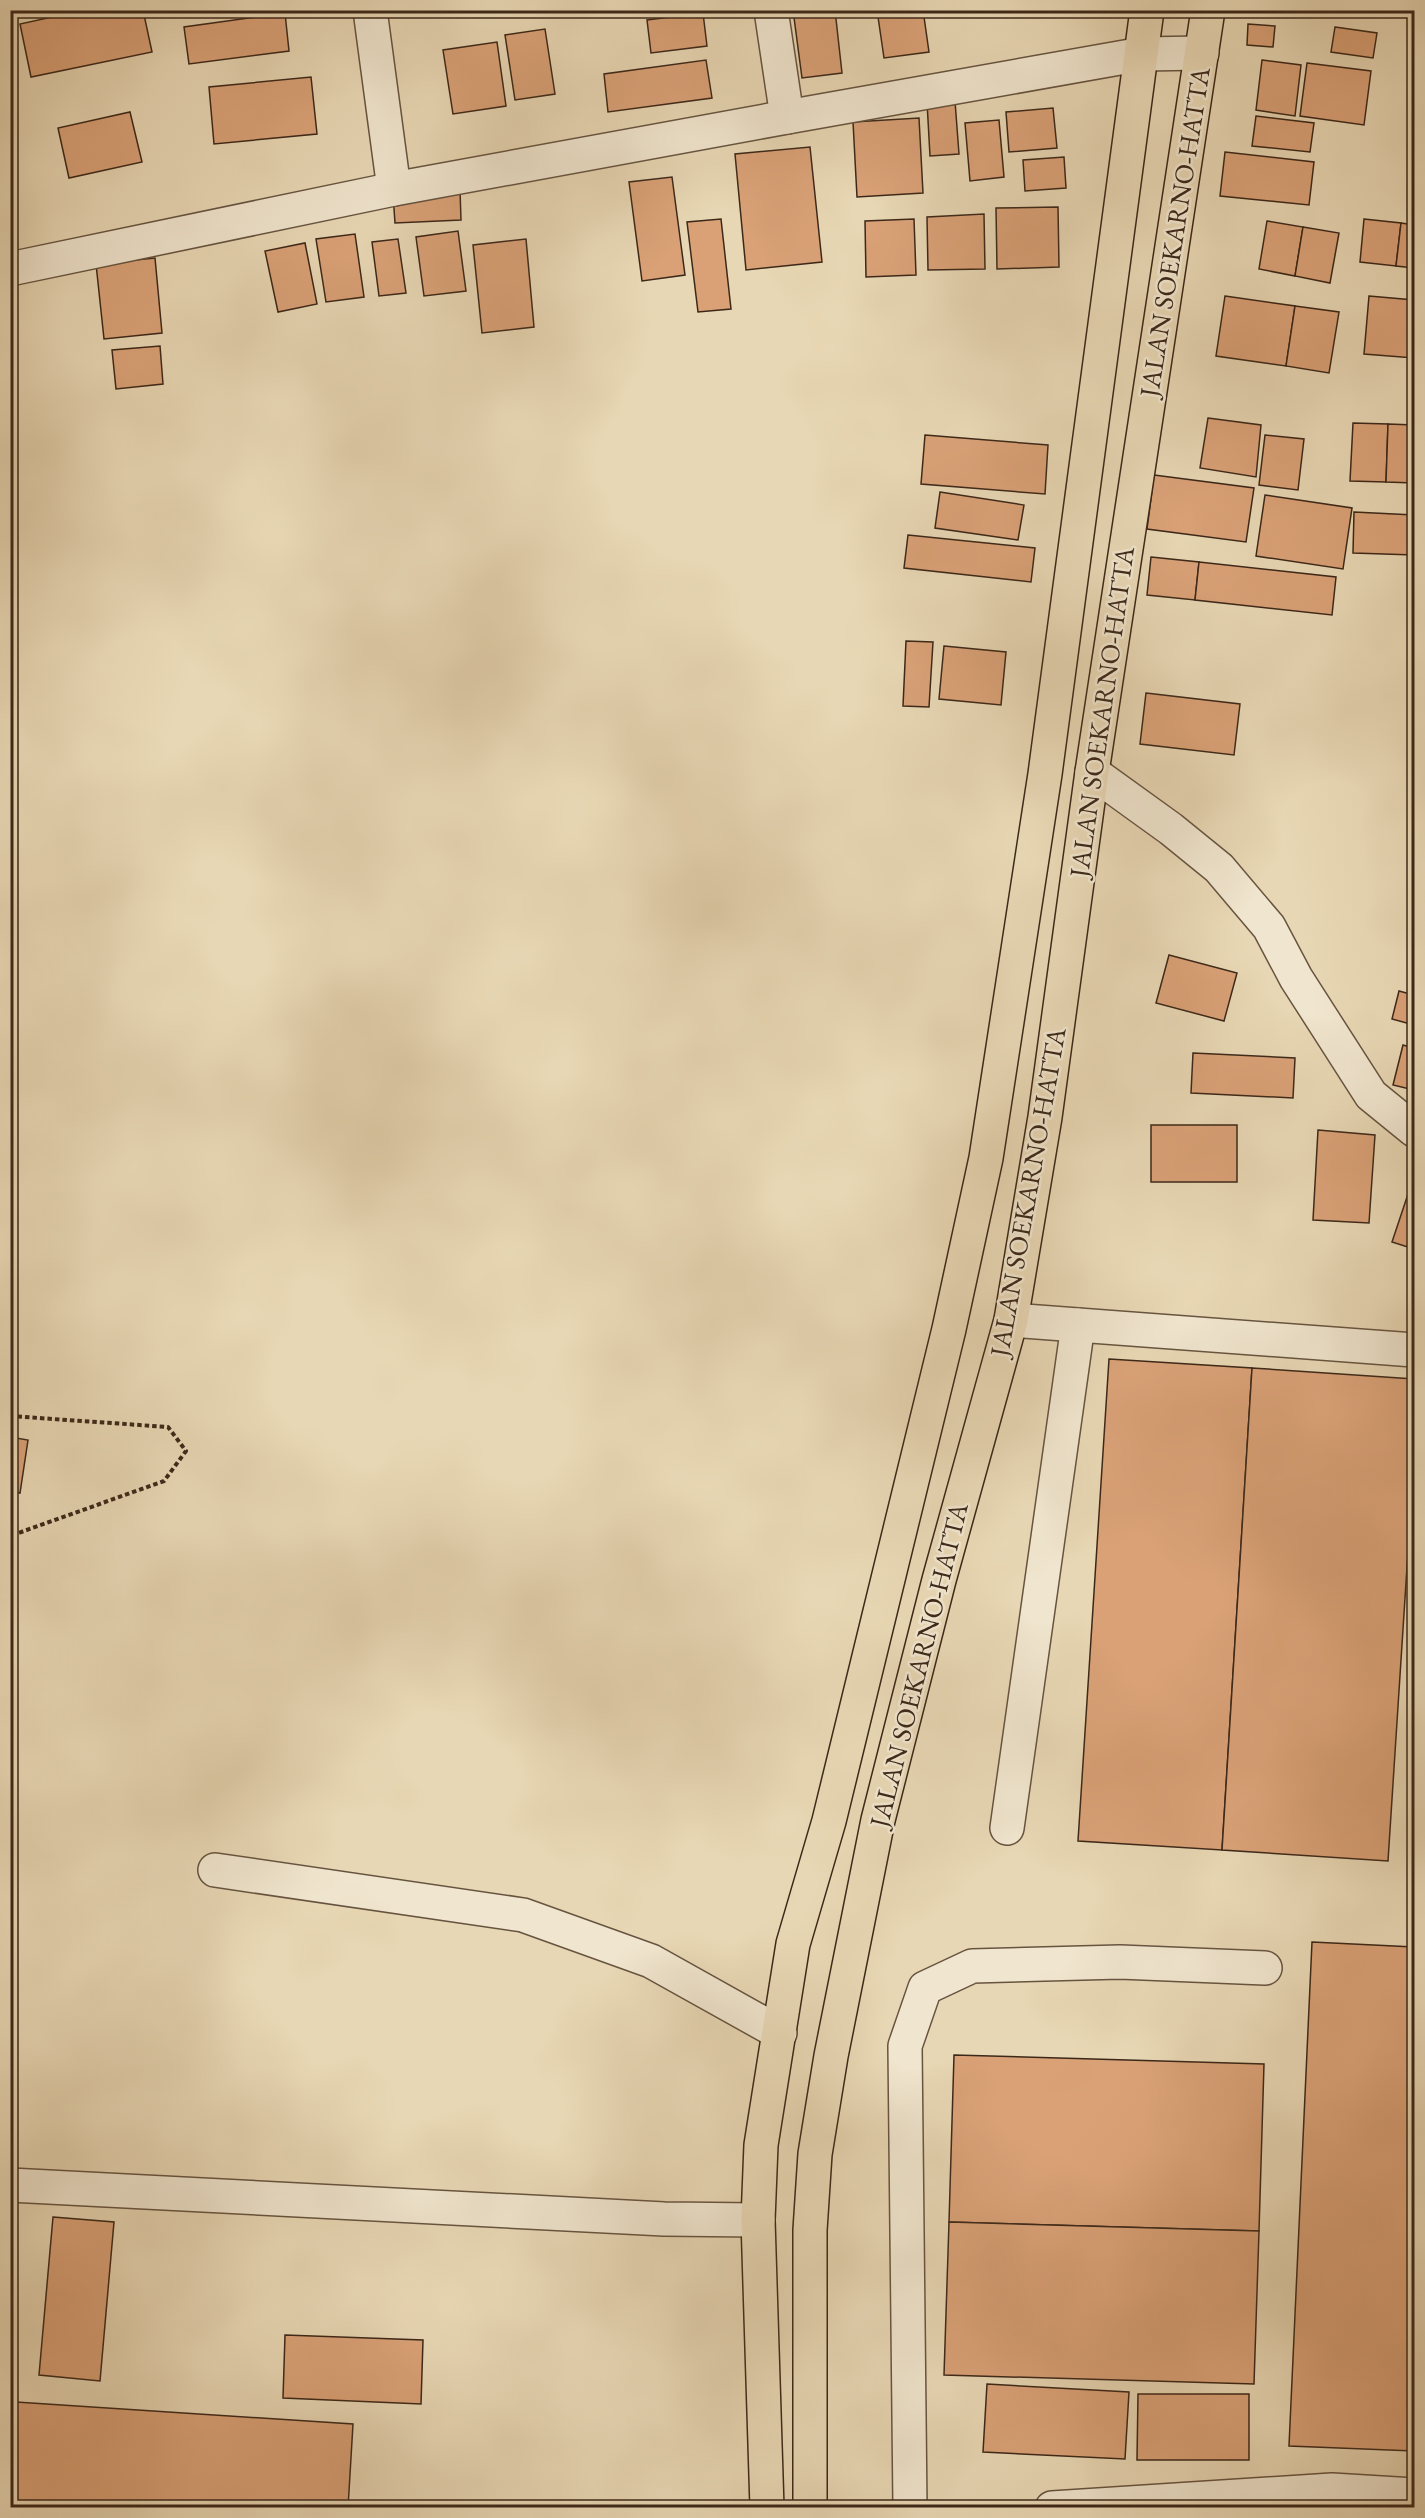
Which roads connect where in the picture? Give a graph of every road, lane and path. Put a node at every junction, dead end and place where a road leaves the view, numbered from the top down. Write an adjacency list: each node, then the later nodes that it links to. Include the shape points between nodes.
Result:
1 (369, 10): 8 (street)
2 (771, 10): 7 (street)
3 (1148, 10): 6 (main road, JALAN SOEKARNO-HATTA)
4 (1208, 10): 5 (main road, JALAN SOEKARNO-HATTA)
5 (1202, 53): 6 (street); 10 (main road, JALAN SOEKARNO-HATTA)
6 (1142, 54): 7 (street); 20 (main road, JALAN SOEKARNO-HATTA, via 1045,774 986,1158 949,1329 832,1810 793,1944)
7 (787, 117): 8 (street)
8 (394, 189): 9 (street)
9 (10, 269)
10 (1092, 772): 11 (street, via 1172,828 1219,868 1269,927 1296,978 1371,1095); 12 (main road, JALAN SOEKARNO-HATTA, via 1045,1117)
11 (1414, 1130)
12 (1011, 1320): 13 (street); 25 (main road, JALAN SOEKARNO-HATTA, via 878,1820 831,2056 815,2154 810,2230)
13 (1078, 1325): 14 (street); 17 (street)
14 (1414, 1350)
15 (10, 1416): 16 (path, via 168,1427 186,1451 164,1481)
16 (10, 1536)
17 (1007, 1828)
18 (215, 1870): 20 (street, via 524,1915 651,1961)
19 (1265, 1968): 26 (street, via 1120,1962 972,1966 925,1988 905,2046)
20 (780, 2033): 22 (main road, JALAN SOEKARNO-HATTA, via 761,2145)
21 (10, 2185): 22 (street, via 664,2219)
22 (758, 2220): 24 (main road, JALAN SOEKARNO-HATTA)
23 (1414, 2495): 27 (street, via 1332,2490)
24 (767, 2508)
25 (810, 2508)
26 (910, 2508)
27 (1052, 2508)

